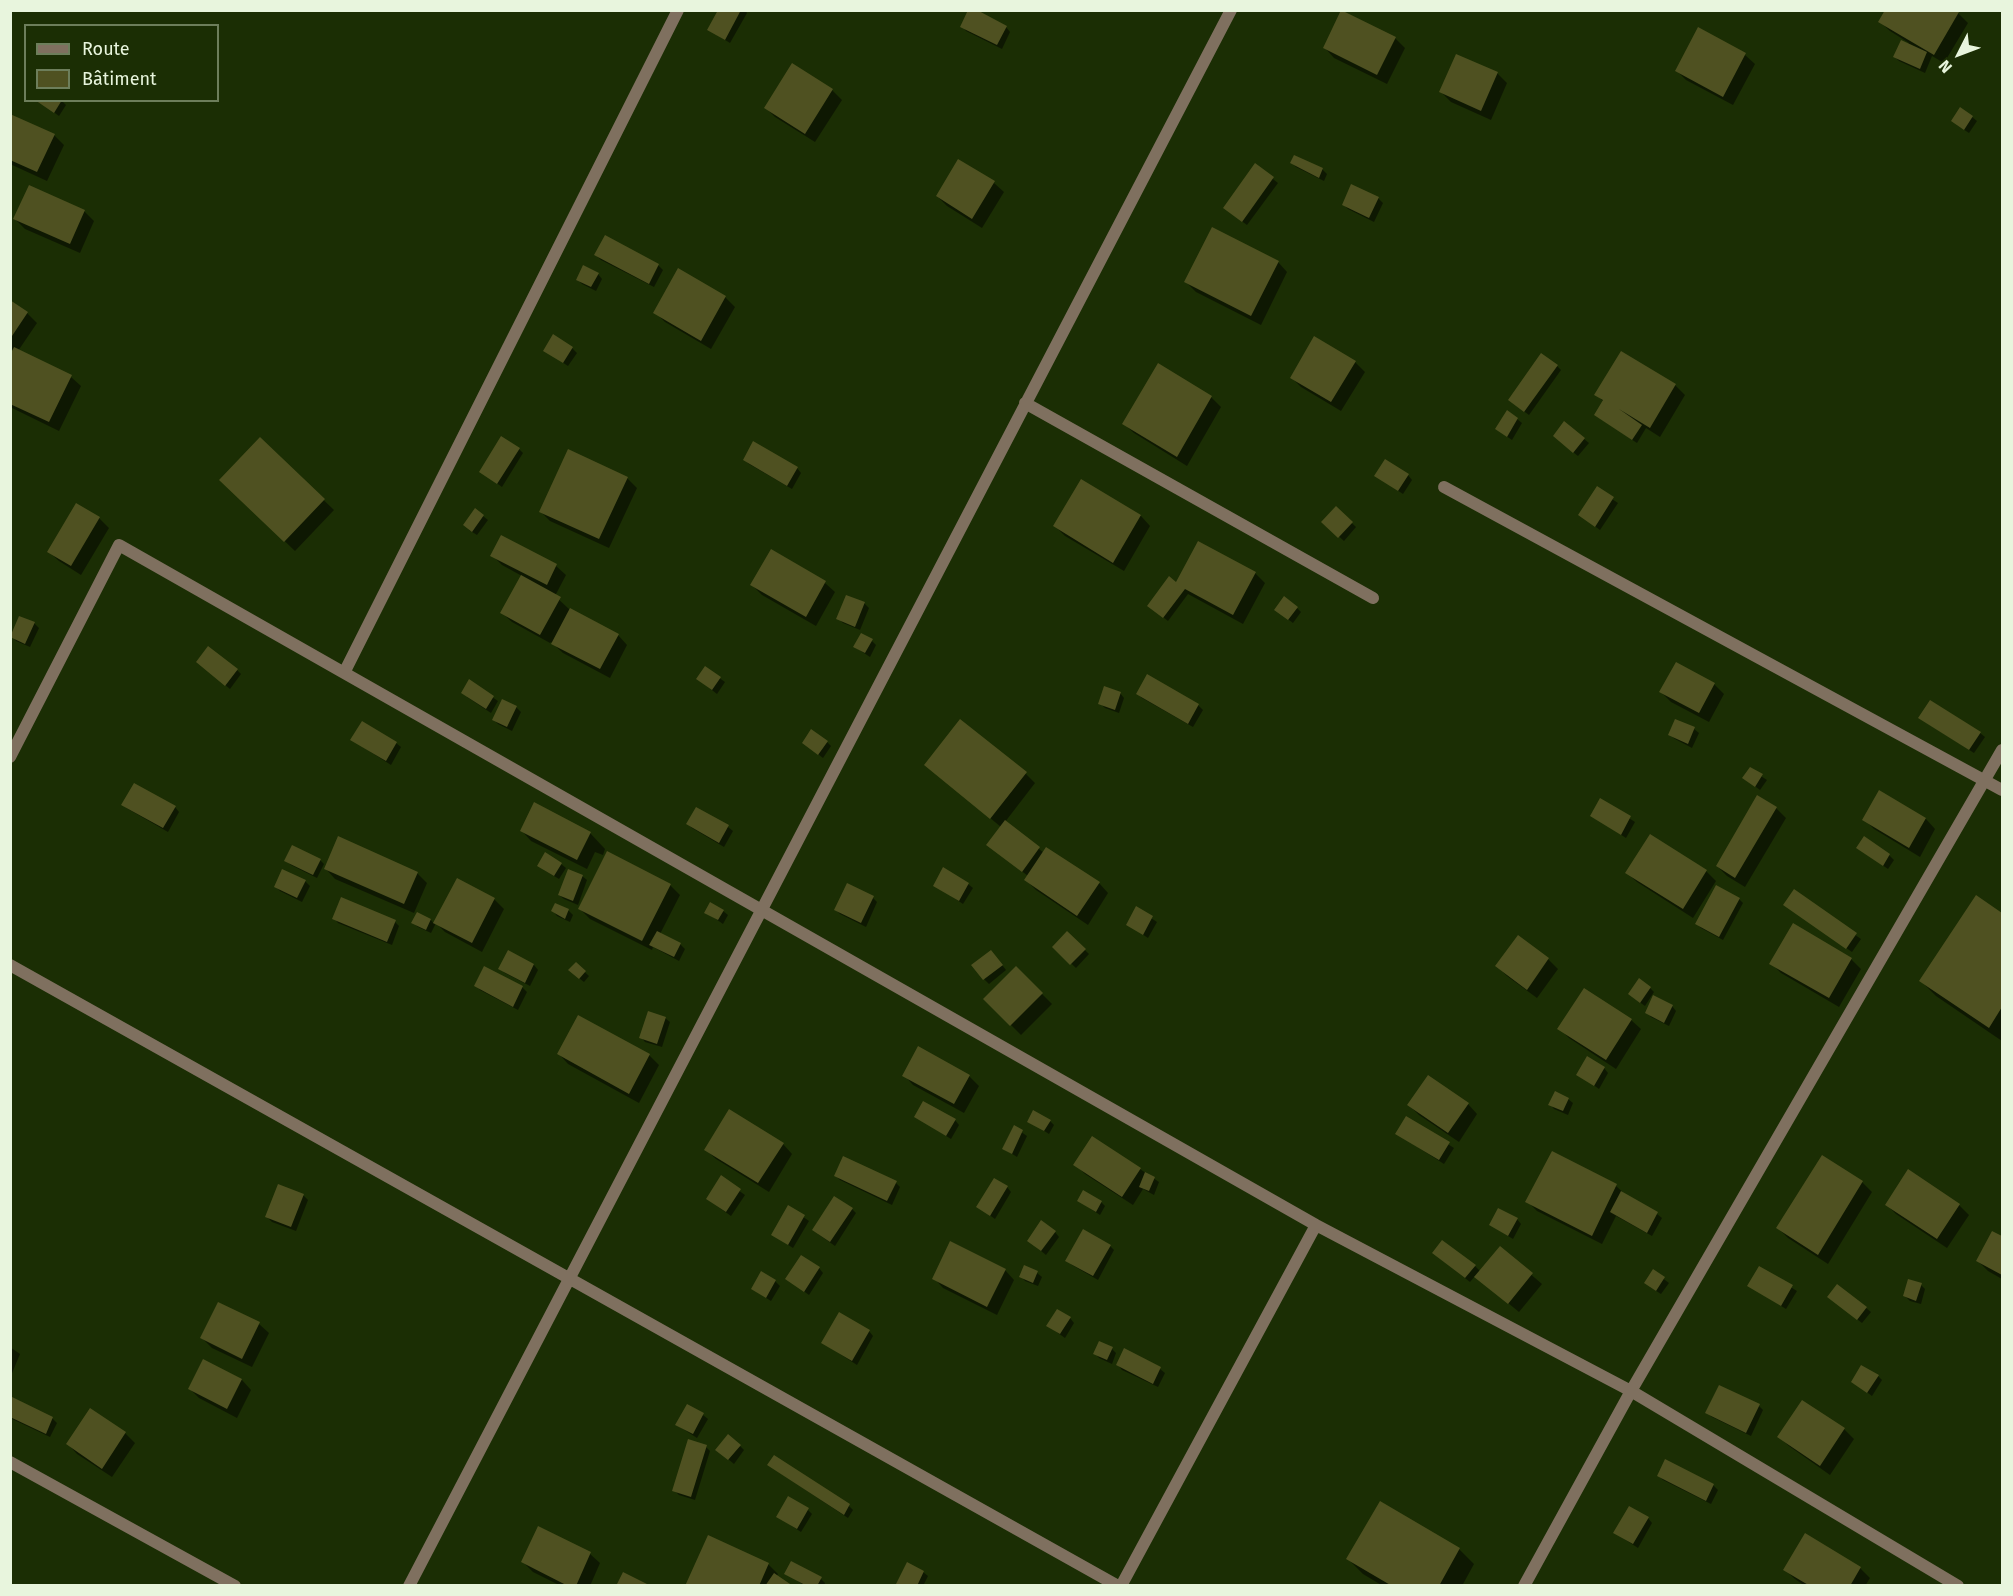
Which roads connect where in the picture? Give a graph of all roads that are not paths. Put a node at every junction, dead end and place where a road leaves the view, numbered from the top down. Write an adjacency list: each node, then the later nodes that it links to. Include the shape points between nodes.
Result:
1 (678, 10): 6 (street)
2 (1232, 10): 3 (street)
3 (1025, 403): 5 (street); 11 (street)
4 (1444, 487): 9 (street)
5 (1373, 598)
6 (344, 673): 8 (street, via 119,544); 11 (street)
7 (2002, 750): 9 (street)
8 (10, 757)
9 (1984, 779): 10 (street); 15 (street)
10 (2002, 790)
11 (761, 910): 13 (street); 14 (street)
12 (10, 965): 14 (street)
13 (1316, 1225): 15 (street); 19 (street)
14 (569, 1278): 18 (street); 19 (street)
15 (1631, 1391): 20 (street); 21 (street)
16 (10, 1462): 17 (street)
17 (236, 1586)
18 (409, 1586)
19 (1120, 1586)
20 (1524, 1586)
21 (1959, 1586)

